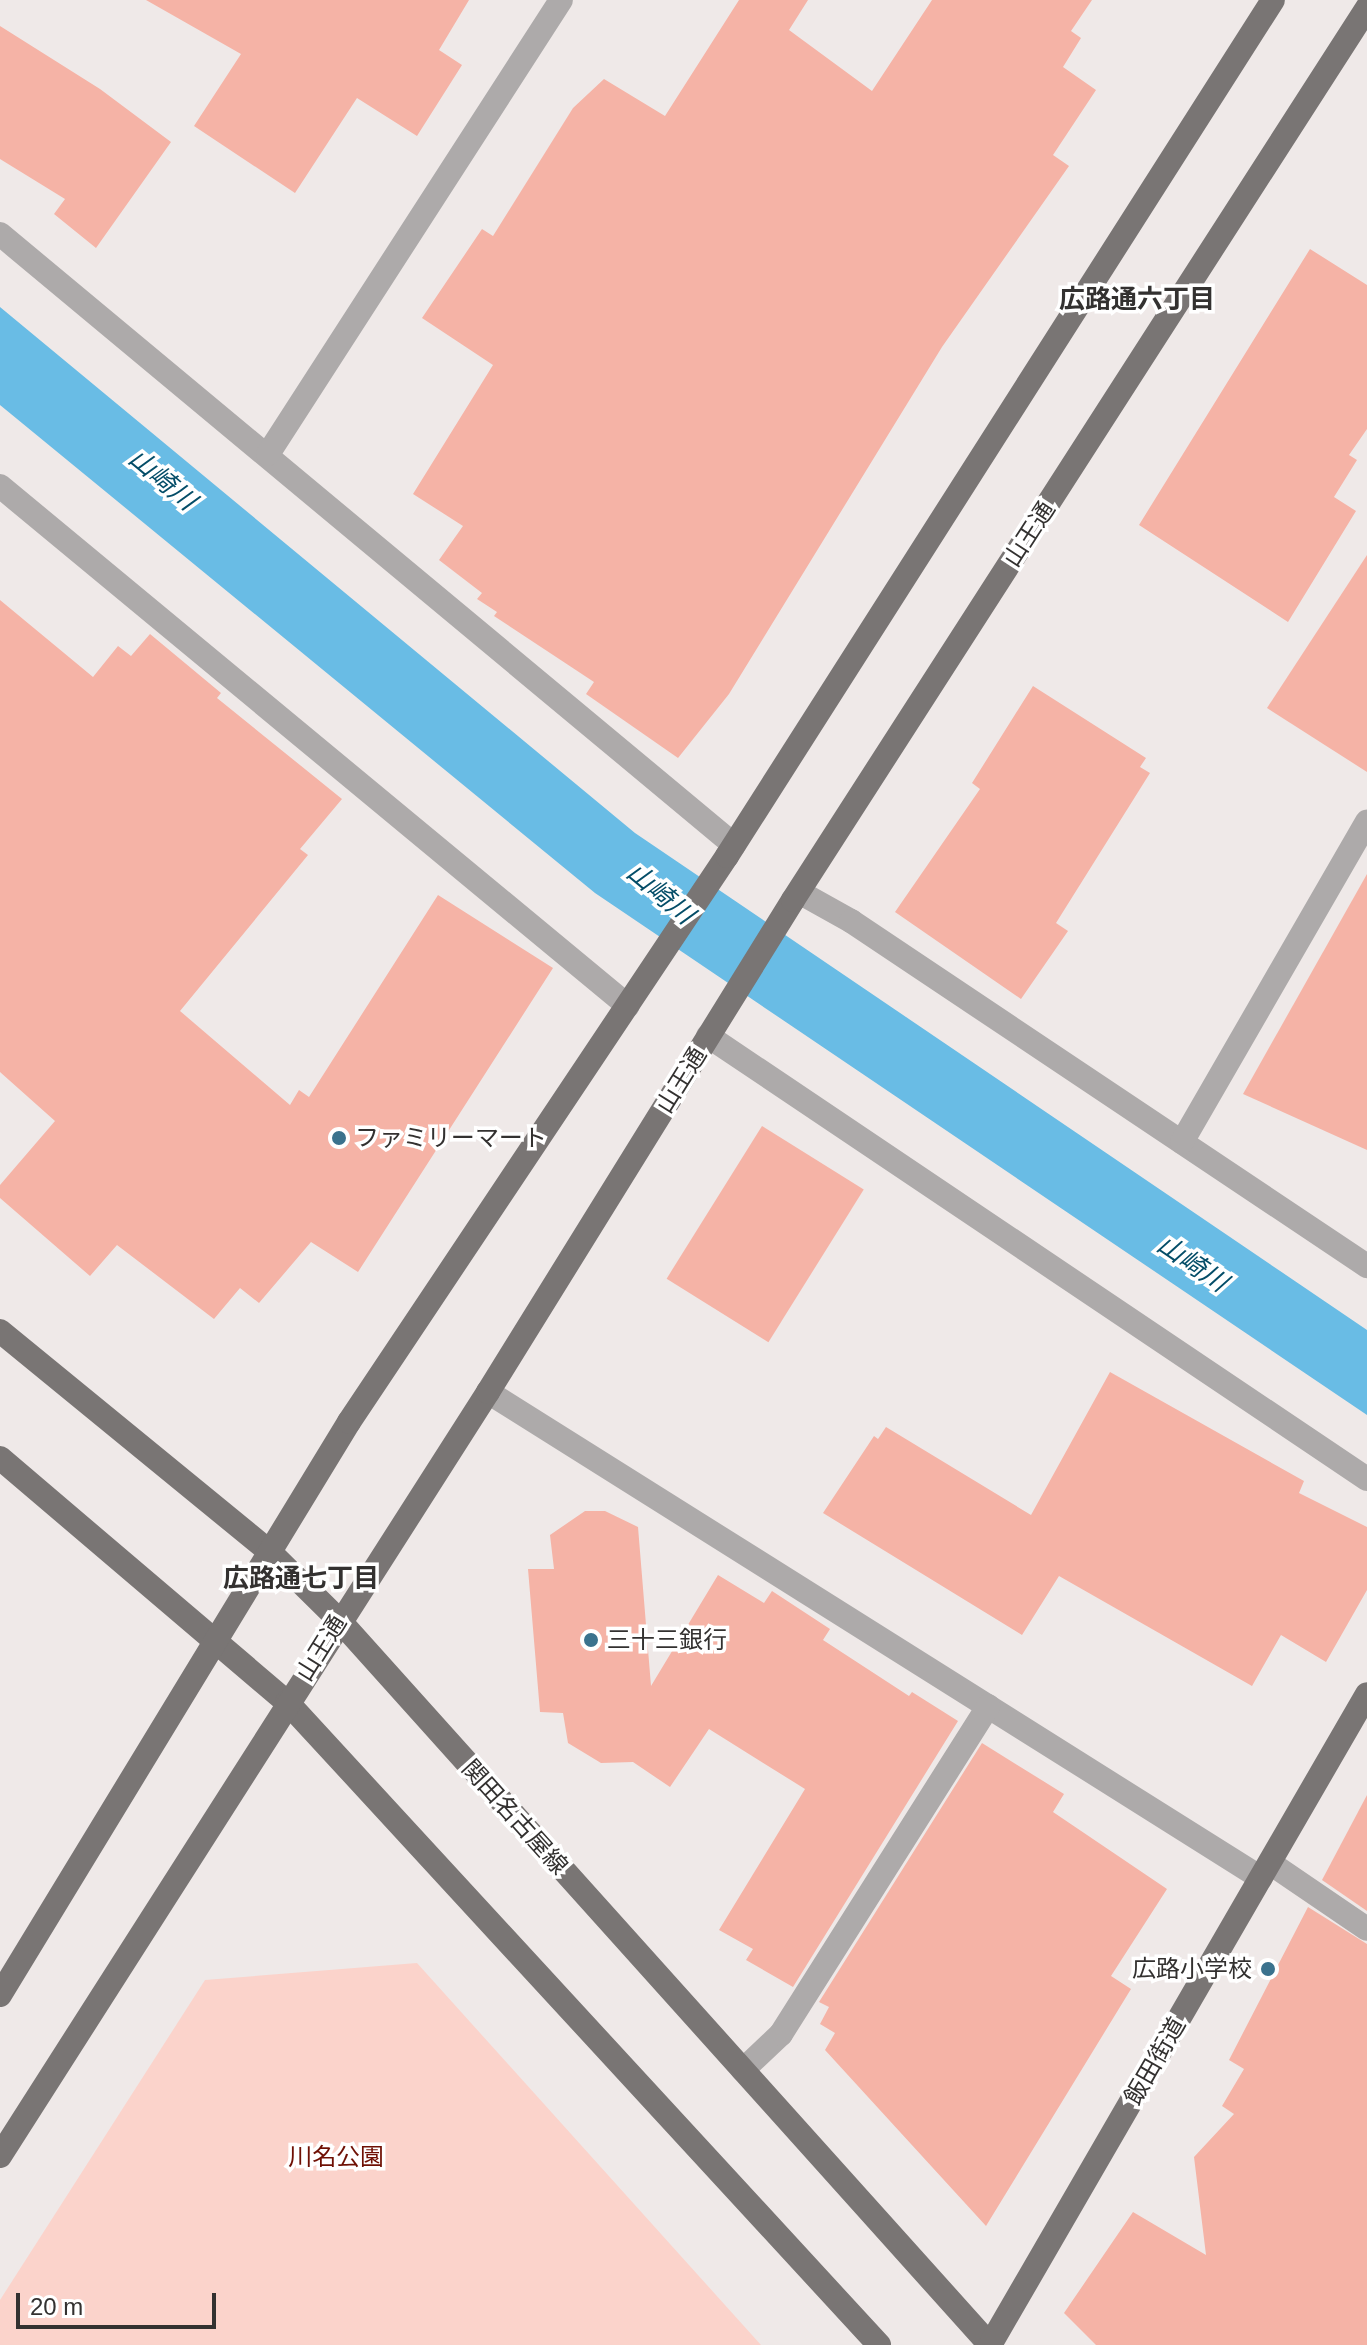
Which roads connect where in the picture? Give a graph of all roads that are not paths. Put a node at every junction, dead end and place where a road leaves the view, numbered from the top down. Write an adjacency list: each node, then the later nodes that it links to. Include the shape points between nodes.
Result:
1 (561, 0): 5 (street)
2 (1273, 0): 8 (main road)
3 (1367, 8): 9 (main road, 山王通)
4 (0, 234): 5 (street)
5 (268, 454): 8 (street)
6 (0, 486): 10 (street)
7 (1367, 821): 12 (street)
8 (730, 851): 10 (main road)
9 (796, 896): 11 (main road, 山王通); 12 (street, via 851,921)
10 (628, 1006): 18 (main road, via 349,1422)
11 (710, 1032): 15 (main road, 山王通); 17 (street)
12 (1182, 1142): 13 (street)
13 (1367, 1266)
14 (0, 1331): 18 (main road, 関田名古屋線)
15 (488, 1392): 19 (main road, 山王通); 23 (street)
16 (0, 1458): 20 (main road)
17 (1367, 1479)
18 (271, 1553): 19 (main road, 関田名古屋線); 20 (main road)
19 (339, 1620): 22 (main road, 山王通); 27 (main road, 関田名古屋線)
20 (218, 1644): 22 (main road); 26 (main road)
21 (1367, 1694): 24 (main road, 飯田街道)
22 (287, 1702): 28 (main road, 山王通); 29 (main road)
23 (988, 1706): 24 (street); 27 (street, via 781,2034)
24 (1265, 1870): 25 (street); 30 (main road, 飯田街道)
25 (1367, 1929)
26 (0, 1995)
27 (743, 2070): 30 (main road, 関田名古屋線)
28 (0, 2156)
29 (879, 2345)
30 (990, 2345)

